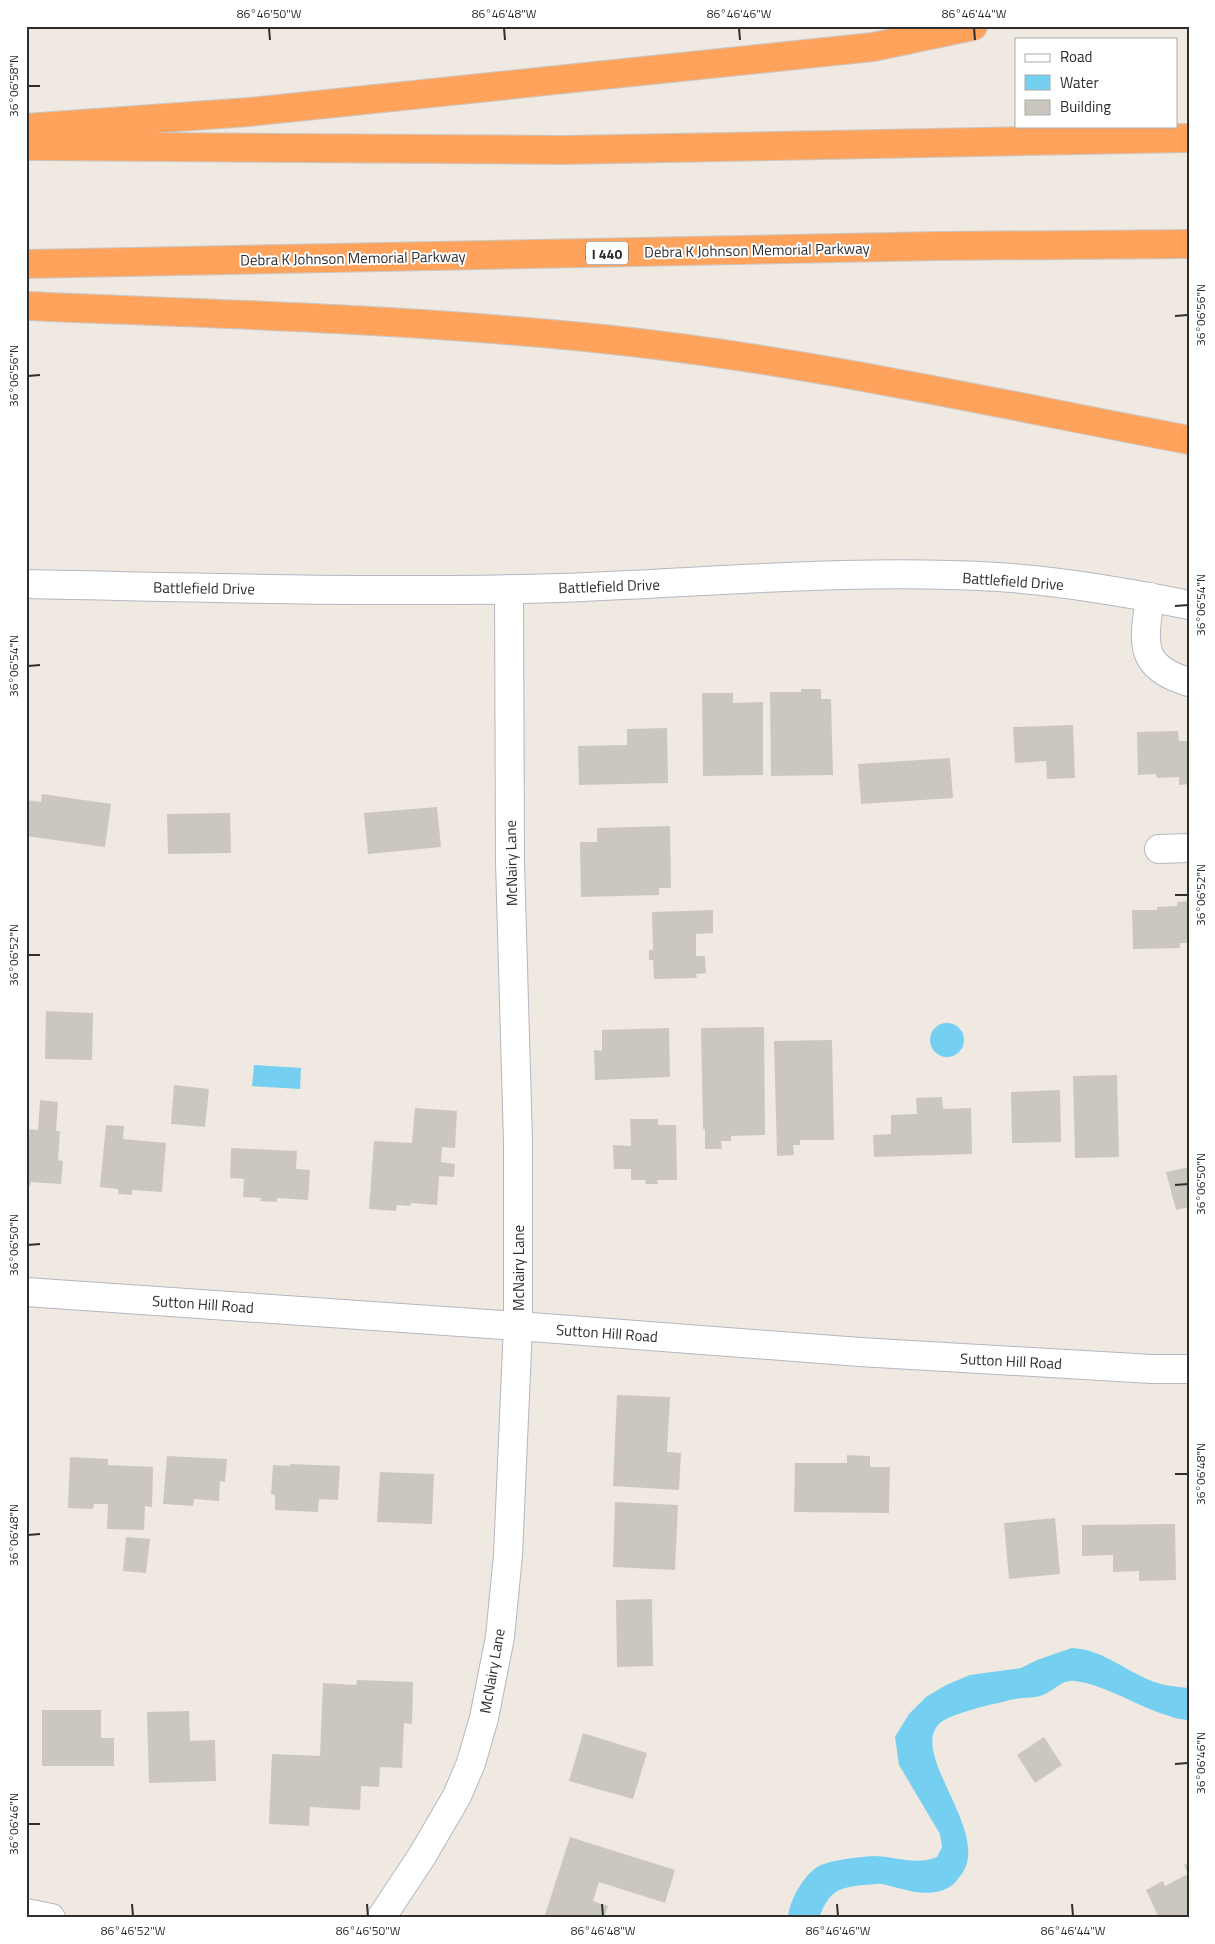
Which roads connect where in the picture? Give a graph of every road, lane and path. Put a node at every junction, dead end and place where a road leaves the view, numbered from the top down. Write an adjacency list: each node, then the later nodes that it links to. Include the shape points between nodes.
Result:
1 (973, 26): 2 (highway, via 873,47 249,112)
2 (26, 128)
3 (1189, 138): 4 (highway, via 563,150)
4 (26, 146)
5 (1189, 244): 6 (highway, Debra K Johnson Memorial Parkway / I 440)
6 (26, 264)
7 (26, 306): 8 (highway, via 317,318 605,339 799,366)
8 (1189, 440)
9 (26, 584): 10 (street, Battlefield Drive)
10 (509, 589): 11 (street, Battlefield Drive, via 868,575 997,577 1097,587); 17 (street, McNairy Lane)
11 (1150, 597): 12 (street, Battlefield Drive); 13 (street, via 1146,647 1153,663 1159,670)
12 (1189, 604)
13 (1189, 682)
14 (1189, 848): 15 (street)
15 (1159, 849)
16 (26, 1292): 17 (street, Sutton Hill Road)
17 (518, 1326): 18 (street, Sutton Hill Road, via 860,1352); 21 (street, McNairy Lane, via 508,1555 500,1637 484,1718 457,1796)
18 (1189, 1369)
19 (26, 1913): 20 (street)
20 (51, 1918)
21 (381, 1918)

